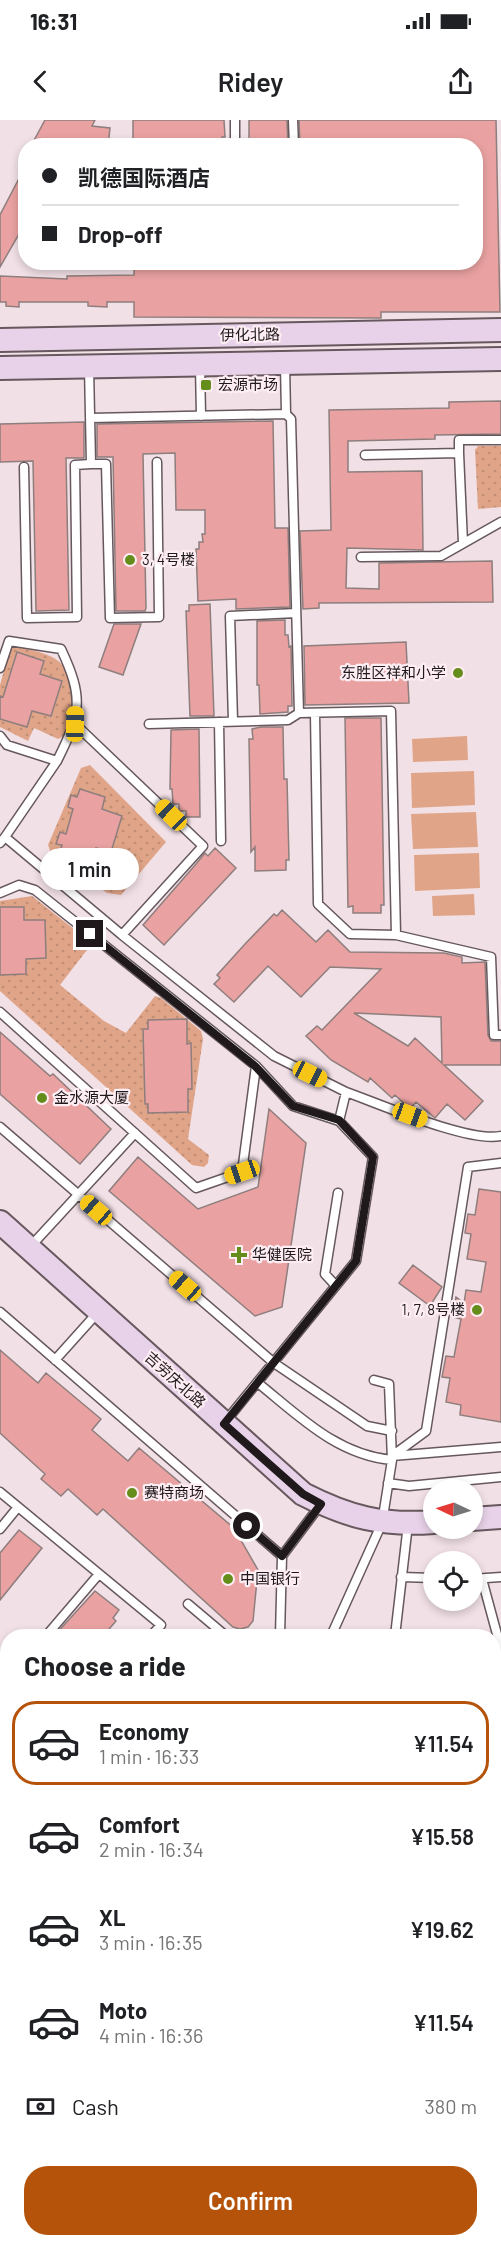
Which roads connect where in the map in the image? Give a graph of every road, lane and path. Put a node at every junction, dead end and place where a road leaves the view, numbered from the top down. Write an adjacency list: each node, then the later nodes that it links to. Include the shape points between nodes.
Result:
1 (235, 120): 3 (lane)
2 (293, 120): 4 (lane)
3 (235, 138)
4 (294, 138)
5 (501, 330): 6 (street, 伊化北路)
6 (0, 340)
7 (501, 359): 8 (street, 伊化北路)
8 (285, 363): 9 (street, 伊化北路); 12 (lane)
9 (200, 364): 10 (street, 伊化北路); 13 (lane)
10 (89, 366): 11 (street, 伊化北路); 14 (lane)
11 (0, 368)
12 (286, 414): 13 (lane); 24 (lane, via 291,419)
13 (201, 416): 14 (lane)
14 (90, 418): 19 (lane)
15 (501, 440): 16 (lane, via 459,440)
16 (459, 453): 17 (lane); 22 (lane)
17 (365, 455)
18 (157, 462): 19 (lane, via 159,617 110,618 106,464)
19 (91, 464): 20 (lane, via 75,465 77,618 27,618)
20 (24, 467)
21 (501, 522): 22 (lane)
22 (463, 543): 23 (lane, via 441,556)
23 (361, 557)
24 (296, 613): 26 (lane); 28 (lane, via 230,616)
25 (0, 668): 30 (lane, via 9,641 61,649 76,681)
26 (299, 713): 27 (lane); 28 (lane, via 288,720)
27 (315, 713): 38 (lane, via 318,904 350,934); 38 (lane, via 391,711)
28 (233, 721): 29 (lane)
29 (219, 722): 31 (lane); 35 (lane)
30 (75, 724): 33 (lane); 37 (lane, via 203,846)
31 (149, 724)
32 (0, 736): 33 (lane, via 7,745)
33 (57, 761): 34 (lane)
34 (3, 840): 37 (lane)
35 (221, 841)
36 (0, 892): 41 (lane, via 19,885 35,890)
37 (122, 935): 42 (lane, via 274,1056)
38 (396, 935): 40 (lane, via 491,957 494,1035)
39 (0, 1012): 45 (lane)
40 (501, 1035)
41 (255, 1066): 43 (lane, via 293,1106); 45 (lane, via 242,1172 196,1188)
42 (346, 1092): 43 (lane); 46 (lane, via 431,1122 490,1138)
43 (339, 1120): 52 (lane, via 373,1157 356,1261)
44 (0, 1127): 49 (lane)
45 (135, 1133): 49 (lane)
46 (501, 1136)
47 (501, 1163): 62 (lane, via 468,1167 426,1431)
48 (338, 1192): 52 (lane, via 325,1274)
49 (79, 1195): 51 (lane); 56 (lane)
50 (0, 1222): 51 (street, 吉劳庆北路)
51 (29, 1248): 53 (street, 吉劳庆北路)
52 (336, 1286): 56 (lane)
53 (99, 1311): 55 (lane); 59 (street, 吉劳庆北路)
54 (0, 1312): 55 (lane)
55 (55, 1359): 74 (lane)
56 (274, 1363): 58 (lane); 60 (lane, via 367,1426)
57 (374, 1380): 60 (lane, via 389,1384)
58 (258, 1383): 59 (lane); 62 (lane, via 326,1438 369,1458)
59 (224, 1424): 66 (street, 吉劳庆北路, via 303,1494)
60 (392, 1431): 62 (lane)
61 (501, 1447): 62 (lane)
62 (392, 1458): 64 (lane)
63 (501, 1477): 64 (lane, via 409,1486)
64 (388, 1484): 70 (lane)
65 (0, 1492): 67 (lane)
66 (321, 1504): 70 (street, 吉劳庆北路); 74 (lane)
67 (18, 1508): 73 (lane); 75 (lane)
68 (501, 1517): 69 (street)
69 (483, 1518)
70 (382, 1523): 72 (street, 吉劳庆北路); 86 (lane)
71 (423, 1523): 72 (street, 吉劳庆北路)
72 (408, 1524): 76 (lane)
73 (0, 1529)
74 (282, 1556): 85 (lane)
75 (99, 1574): 82 (lane); 83 (lane, via 161,1625)
76 (401, 1577): 78 (lane); 87 (lane)
77 (501, 1577): 79 (lane)
78 (423, 1578)
79 (483, 1578)
80 (483, 1599): 88 (lane)
81 (188, 1604): 84 (lane)
82 (52, 1629)
83 (157, 1629)
84 (218, 1629)
85 (280, 1629)
86 (334, 1629)
87 (396, 1629)
88 (492, 1629)

